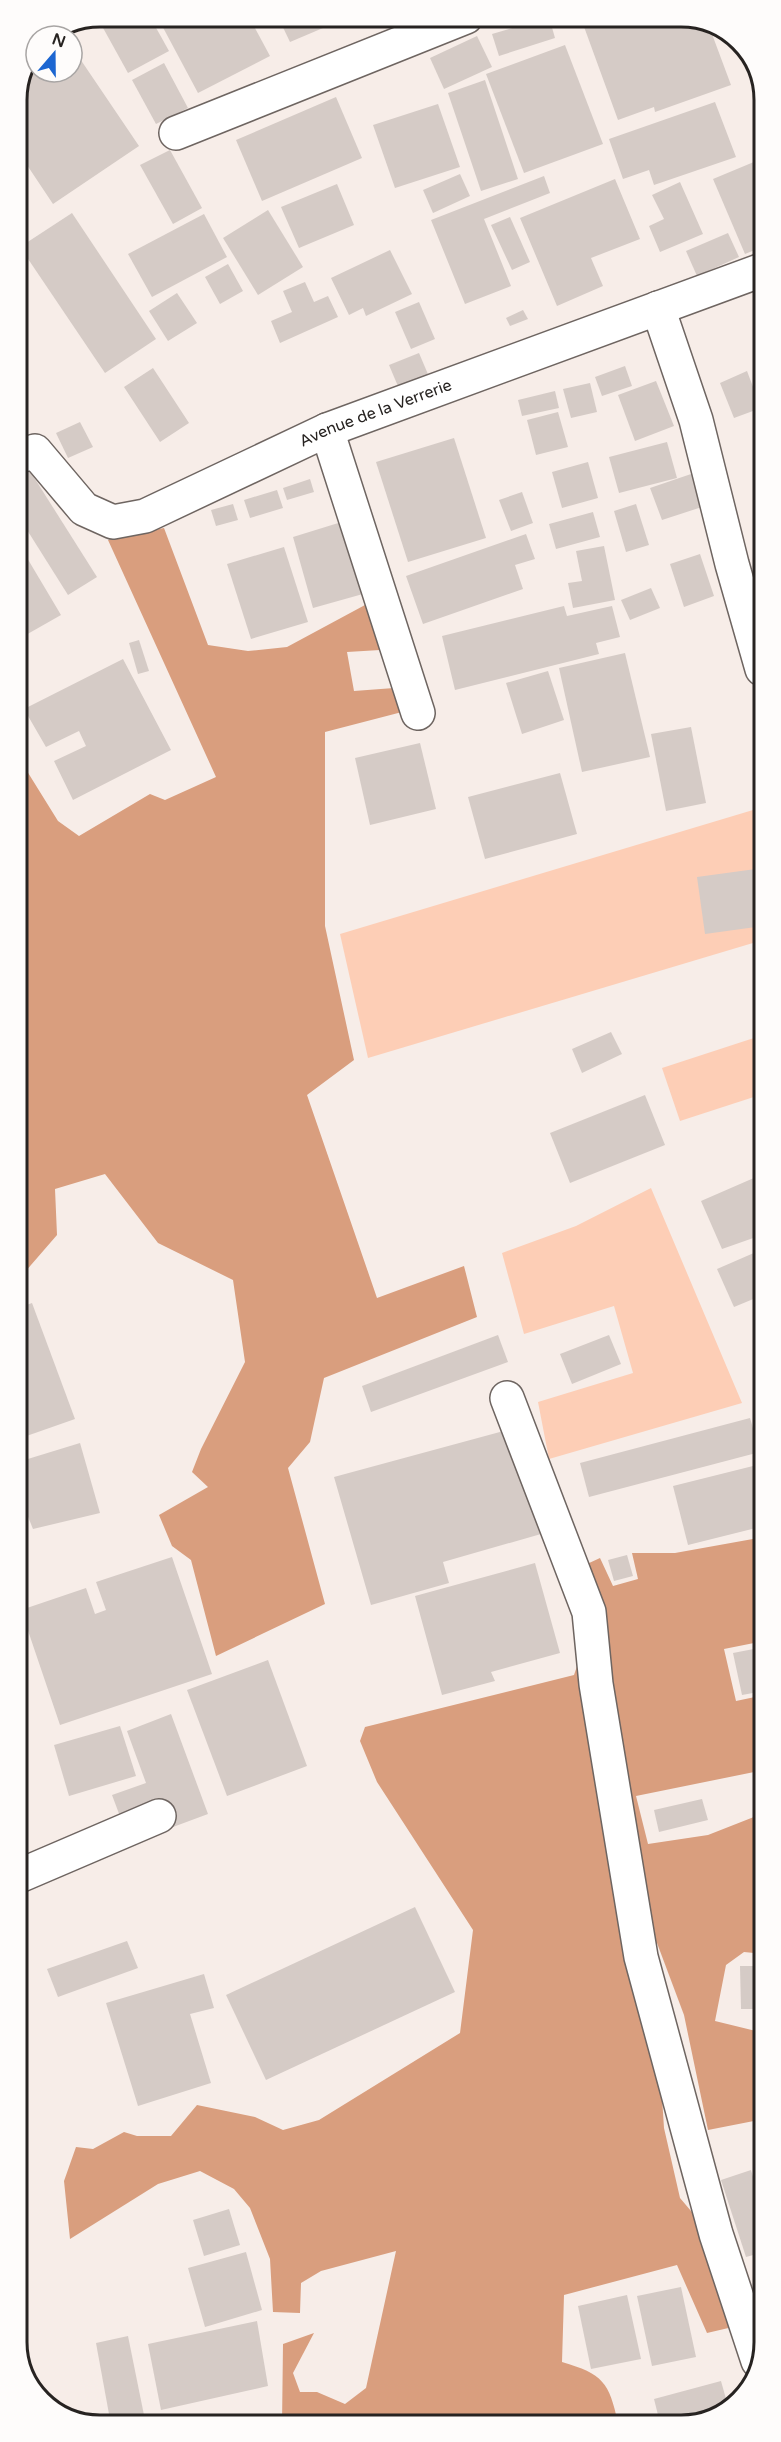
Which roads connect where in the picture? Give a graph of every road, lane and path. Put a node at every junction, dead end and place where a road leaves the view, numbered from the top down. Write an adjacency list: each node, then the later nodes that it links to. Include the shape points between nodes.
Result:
1 (416, 27): 2 (street)
2 (176, 133)
3 (754, 273): 4 (street, Avenue de la Verrerie)
4 (658, 308): 5 (street, Avenue de la Verrerie); 7 (street, via 696,420)
5 (327, 430): 6 (street, Avenue de la Verrerie, via 145,516 113,522 84,509 35,451); 8 (street)
6 (27, 454)
7 (754, 641)
8 (418, 713)
9 (507, 1398): 12 (street, via 589,1612 596,1684 641,1957 716,2234)
10 (159, 1816): 11 (street)
11 (27, 1873)
12 (754, 2348)

